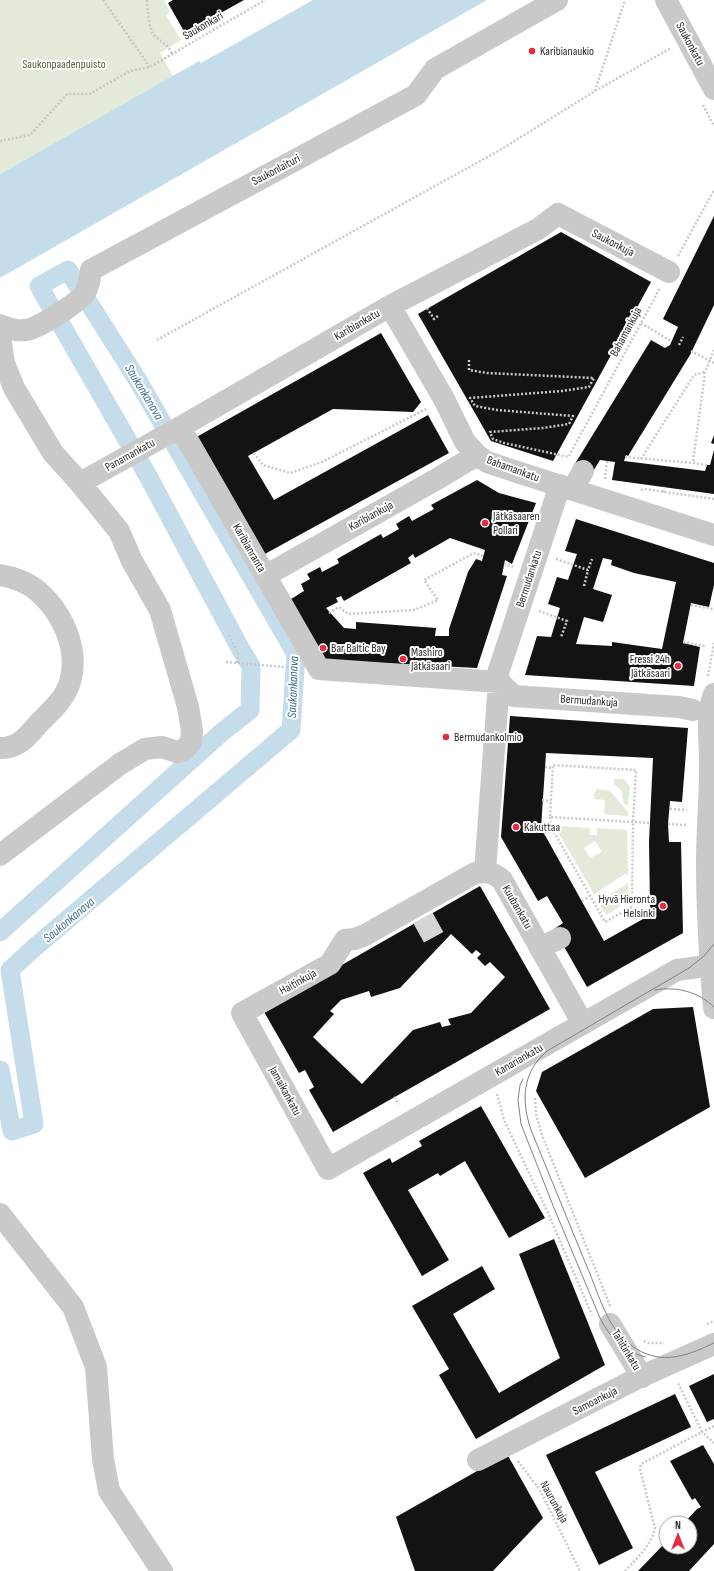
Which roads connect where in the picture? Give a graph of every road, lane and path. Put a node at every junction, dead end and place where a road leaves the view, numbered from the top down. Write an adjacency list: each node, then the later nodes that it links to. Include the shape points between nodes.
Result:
1 (103, 0): 9 (path)
2 (146, 0): 8 (path, via 154,34 169,47)
3 (265, 0): 8 (path, Saukonkari)
4 (557, 0): 20 (street, Saukonlaituri, via 435,69 416,95 91,270 90,282 85,293 73,304 43,322 29,329 10,329)
5 (625, 0): 11 (path)
6 (666, 0): 7 (street, Saukonkatu)
7 (687, 38): 10 (street, Saukonkatu); 11 (path)
8 (172, 54): 9 (path, Saukonkari)
9 (150, 66): 12 (path, Saukonkari, via 130,71 90,94 67,94 30,135)
10 (714, 89)
11 (595, 90): 23 (path, via 500,150)
12 (0, 141)
13 (714, 190): 15 (path, Bahamankuja)
14 (558, 214): 15 (street, Saukonkuja); 16 (street, Karibiankatu, via 538,229)
15 (669, 272): 19 (path, Bahamankuja)
16 (390, 306): 32 (street, Bahamankatu); 33 (street, Karibiankatu)
17 (428, 309): 18 (path, via 434,319)
18 (437, 315)
19 (641, 323): 24 (path); 41 (path, Bahamankuja)
20 (0, 325)
21 (683, 336): 25 (path)
22 (0, 337): 42 (street, via 4,363 14,388 54,453)
23 (157, 340)
24 (671, 341)
25 (679, 345)
26 (714, 350): 29 (path)
27 (691, 351): 29 (path)
28 (469, 360): 41 (path, via 469,370 487,373 594,378 589,387 470,398 475,406 497,410 573,416 569,424 490,432 493,439 504,443 557,454)
29 (710, 360): 30 (path); 31 (path)
30 (714, 363)
31 (704, 372): 37 (path, via 694,375); 39 (path)
32 (444, 399): 34 (path, via 322,462 290,473 263,465); 35 (street, Bahamankatu, via 465,442)
33 (178, 428): 42 (street, Panamankatu); 54 (street, Karibianranta)
34 (254, 453)
35 (476, 455): 41 (street, Bahamankatu, via 487,462); 54 (street, Karibiankuja)
36 (626, 458): 37 (path)
37 (641, 459): 39 (path)
38 (607, 461): 43 (path)
39 (693, 463): 40 (path)
40 (707, 465)
41 (568, 477): 48 (street, Bahamankatu); 67 (street, Bermudankatu)
42 (80, 483): 84 (street, via 119,531 132,561 160,610 188,707 191,742 183,751 177,752 162,747 145,749 132,756)
43 (604, 484)
44 (665, 487): 45 (path)
45 (663, 492): 46 (path, via 644,489); 47 (path)
46 (635, 493)
47 (714, 499)
48 (714, 535)
49 (483, 556): 58 (path, via 474,553 424,580 438,600 414,610 348,614 339,608)
50 (592, 559): 52 (path)
51 (574, 565): 52 (path)
52 (588, 570): 55 (path)
53 (0, 575): 70 (street, via 33,588 51,604 69,635 74,661 70,683 62,699 22,742 7,749)
54 (265, 576): 67 (street, Karibianranta, via 319,669)
55 (584, 586)
56 (691, 604): 57 (path)
57 (713, 609)
58 (329, 613)
59 (557, 617): 61 (path, via 567,621)
60 (229, 635): 65 (path, via 238,654)
61 (561, 637)
62 (683, 642): 63 (path)
63 (705, 646)
64 (226, 662): 65 (path)
65 (237, 663): 66 (path)
66 (297, 668)
67 (498, 678): 69 (street, Bermudankuja, via 514,696); 85 (street)
68 (714, 694): 90 (street, via 708,726 711,755 707,878)
69 (693, 710)
70 (0, 748)
71 (545, 767): 72 (path)
72 (553, 768): 74 (path); 78 (path, via 553,765 636,770)
73 (542, 800): 74 (path)
74 (551, 801): 77 (path)
75 (670, 809): 76 (path)
76 (687, 810)
77 (550, 817): 78 (path); 82 (path)
78 (633, 822): 79 (path); 86 (path, via 632,907 605,922)
79 (650, 823)
80 (668, 824): 81 (path)
81 (687, 825)
82 (552, 829): 83 (path); 86 (path)
83 (544, 834)
84 (0, 855)
85 (484, 872): 89 (street, Kuubankatu, via 494,874 502,880); 92 (street, Haitinkuja, via 475,873 420,912 355,939 345,940 330,964)
86 (590, 896): 87 (path)
87 (582, 901)
88 (560, 938): 89 (street)
89 (540, 948): 93 (street, Kuubankatu)
90 (712, 965): 91 (street); 93 (street, Kanariankatu, via 677,970)
91 (713, 995)
92 (242, 1013): 98 (street, Jamaikankatu)
93 (583, 1024): 98 (street, Kanariankatu)
94 (496, 1090): 100 (path, via 504,1120 548,1213)
95 (394, 1098): 97 (path)
96 (535, 1098): 100 (path, via 542,1135)
97 (399, 1104)
98 (328, 1169)
99 (0, 1214): 112 (street, via 73,1307 96,1367 103,1459 109,1491)
100 (605, 1318): 105 (street, Tahitinkatu)
101 (714, 1321): 102 (path)
102 (710, 1334): 105 (street, Samoankuja)
103 (638, 1338): 104 (path, via 648,1344 663,1344)
104 (670, 1340)
105 (642, 1377): 110 (street, Samoankuja)
106 (678, 1383): 108 (path)
107 (714, 1426): 108 (path)
108 (702, 1432): 109 (path); 114 (path, via 641,1464 640,1469 656,1528 644,1550)
109 (714, 1443)
110 (506, 1447): 111 (street, Samoankuja); 113 (path, Naurunkuja, via 540,1492)
111 (478, 1460)
112 (162, 1571)
113 (580, 1571)
114 (625, 1571)

